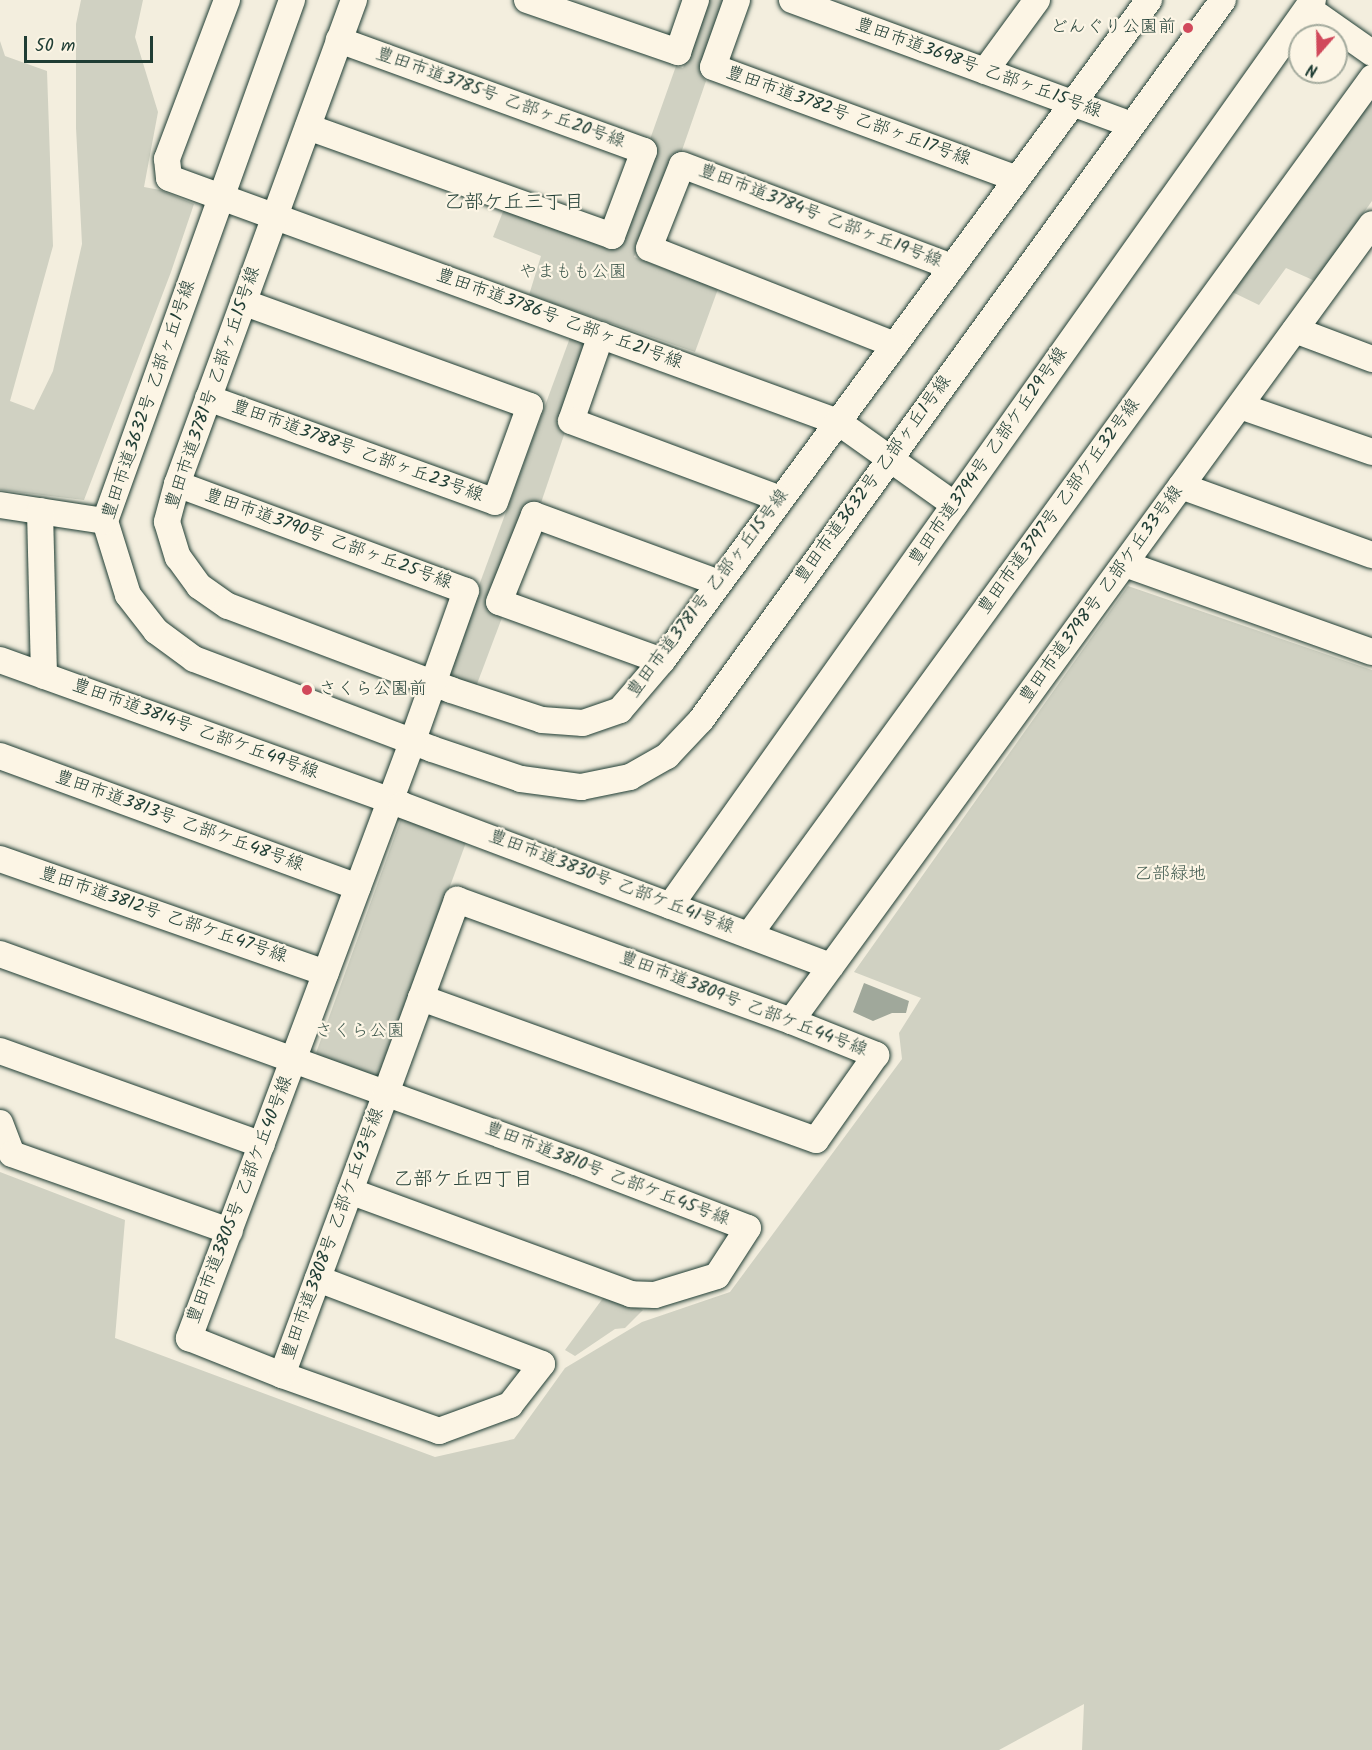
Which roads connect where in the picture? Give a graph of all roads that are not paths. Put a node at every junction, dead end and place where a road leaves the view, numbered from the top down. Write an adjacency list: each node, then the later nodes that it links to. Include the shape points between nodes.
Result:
1 (226, 0): 21 (street, 豊田市道3786号 乙部ヶ丘21号線, via 167,159 169,178)
2 (292, 0): 21 (street, 豊田市道3632号 乙部ヶ丘1号線)
3 (354, 0): 13 (street, 豊田市道3781号 乙部ヶ丘15号線)
4 (527, 0): 5 (street, via 678,52)
5 (696, 0)
6 (737, 0): 20 (street, 豊田市道3782号 乙部ヶ丘17号線, via 713,67)
7 (792, 0): 12 (street, 豊田市道3698号 乙部ヶ丘15号線)
8 (1037, 0): 15 (street)
9 (1149, 0): 17 (street, 豊田市道3781号 乙部ヶ丘15号線)
10 (1223, 0): 18 (street, 豊田市道3632号 乙部ヶ丘1号線)
11 (1310, 4): 14 (street); 39 (street, 豊田市道3794号 乙部ケ丘29号線)
12 (839, 8): 15 (street, 豊田市道3698号 乙部ヶ丘15号線)
13 (339, 40): 19 (street, 豊田市道3781号 乙部ヶ丘15号線); 19 (street, 豊田市道3785号 乙部ヶ丘20号線, via 644,151 612,236)
14 (1372, 53)
15 (985, 71): 17 (street, 豊田市道3698号 乙部ヶ丘15号線)
16 (1372, 78): 57 (street, 豊田市道3797号 乙部ケ丘32号線)
17 (1073, 104): 18 (street, 豊田市道3698号 乙部ヶ丘15号線); 20 (street, 豊田市道3781号 乙部ヶ丘15号線)
18 (1131, 125): 34 (street, 豊田市道3632号 乙部ヶ丘1号線)
19 (308, 127): 22 (street, 豊田市道3781号 乙部ヶ丘15号線)
20 (1017, 179): 24 (street, 豊田市道3781号 乙部ヶ丘15号線)
21 (221, 197): 22 (street, 豊田市道3786号 乙部ヶ丘21号線); 41 (street, 豊田市道3632号 乙部ヶ丘1号線)
22 (275, 216): 25 (street, 豊田市道3781号 乙部ヶ丘15号線); 27 (street, 豊田市道3786号 乙部ヶ丘21号線)
23 (1367, 239): 26 (street, 豊田市道3798号 乙部ケ丘33号線)
24 (952, 267): 28 (street, 豊田市道3781号 乙部ヶ丘15号線); 28 (street, 豊田市道3784号 乙部ヶ丘19号線, via 682,165 649,248)
25 (243, 302): 30 (street, 豊田市道3781号 乙部ヶ丘15号線); 30 (street, 豊田市道3788号 乙部ヶ丘23号線, via 530,406 495,502)
26 (1295, 330): 29 (street); 31 (street, 豊田市道3798号 乙部ケ丘33号線)
27 (601, 335): 32 (street, 豊田市道3786号 乙部ヶ丘21号線); 37 (street, via 571,421)
28 (895, 345): 32 (street, 豊田市道3781号 乙部ヶ丘15号線)
29 (1372, 359)
30 (208, 398): 35 (street, 豊田市道3781号 乙部ヶ丘15号線)
31 (1240, 406): 33 (street); 36 (street, 豊田市道3798号 乙部ケ丘33号線)
32 (838, 422): 34 (street, 豊田市道3786号 乙部ヶ丘21号線); 37 (street, 豊田市道3781号 乙部ヶ丘15号線)
33 (1372, 452)
34 (890, 458): 39 (street, 豊田市道3786号 乙部ヶ丘21号線); 50 (street, 豊田市道3632号 乙部ヶ丘1号線, via 701,720 667,756 630,777 581,787 521,779)
35 (177, 484): 49 (street, 豊田市道3781号 乙部ヶ丘15号線, via 167,522 178,557 199,586 228,606); 49 (street, 豊田市道3790号 乙部ヶ丘25号線, via 466,591)
36 (1181, 486): 42 (street); 43 (street, 豊田市道3798号 乙部ケ丘33号線)
37 (781, 499): 44 (street, 豊田市道3781号 乙部ヶ丘15号線)
38 (0, 505): 40 (street)
39 (955, 505): 56 (street, 豊田市道3794号 乙部ケ丘29号線)
40 (40, 511): 41 (street); 48 (street)
41 (105, 521): 50 (street, 豊田市道3632号 乙部ヶ丘1号線, via 128,595 174,646 194,659)
42 (1372, 555)
43 (1125, 564): 45 (street); 59 (street, 豊田市道3798号 乙部ケ丘33号線)
44 (719, 583): 47 (street, 豊田市道3781号 乙部ヶ丘15号線); 47 (street, via 534,514 499,602)
45 (1372, 652)
46 (0, 660): 48 (street, 豊田市道3814号 乙部ケ丘49号線)
47 (662, 661): 49 (street, 豊田市道3781号 乙部ヶ丘15号線, via 620,710 583,723 542,720)
48 (44, 676): 52 (street, 豊田市道3814号 乙部ケ丘49号線)
49 (434, 683): 50 (street, 豊田市道3790号 乙部ヶ丘25号線)
50 (423, 744): 52 (street, 豊田市道3805号 乙部ケ丘40号線)
51 (0, 756): 54 (street, 豊田市道3813号 乙部ケ丘48号線)
52 (390, 800): 54 (street, 豊田市道3805号 乙部ケ丘40号線); 56 (street, 豊田市道3830号 乙部ケ丘41号線)
53 (0, 859): 60 (street, 豊田市道3812号 乙部ケ丘47号線)
54 (358, 887): 60 (street, 豊田市道3805号 乙部ケ丘40号線)
55 (457, 900): 61 (street, 豊田市道3808号 乙部ケ丘43号線); 62 (street, 豊田市道3809号 乙部ケ丘44号線)
56 (670, 906): 57 (street, 豊田市道3830号 乙部ケ丘41号線)
57 (749, 935): 59 (street, 豊田市道3830号 乙部ケ丘41号線)
58 (0, 954): 64 (street)
59 (831, 966): 62 (street, 豊田市道3798号 乙部ケ丘33号線)
60 (326, 973): 64 (street, 豊田市道3805号 乙部ケ丘40号線)
61 (421, 998): 62 (street, 豊田市道3809号 乙部ケ丘44号線, via 816,1140 876,1055); 65 (street, 豊田市道3808号 乙部ケ丘43号線)
62 (791, 1021)
63 (0, 1051): 67 (street)
64 (294, 1060): 65 (street); 67 (street, 豊田市道3805号 乙部ケ丘40号線)
65 (386, 1093): 68 (street, 豊田市道3808号 乙部ケ丘43号線); 68 (street, 豊田市道3810号 乙部ケ丘45号線, via 748,1228 717,1276 655,1296 631,1293)
66 (0, 1123): 69 (street, via 12,1154)
67 (262, 1145): 69 (street, 豊田市道3805号 乙部ケ丘40号線)
68 (350, 1191): 70 (street, 豊田市道3808号 乙部ケ丘43号線)
69 (230, 1231): 71 (street, 豊田市道3805号 乙部ケ丘40号線, via 189,1338)
70 (318, 1279): 71 (street, 豊田市道3808号 乙部ケ丘43号線); 71 (street, 豊田市道3805号 乙部ケ丘40号線, via 542,1364 510,1405 439,1431)
71 (282, 1375)

